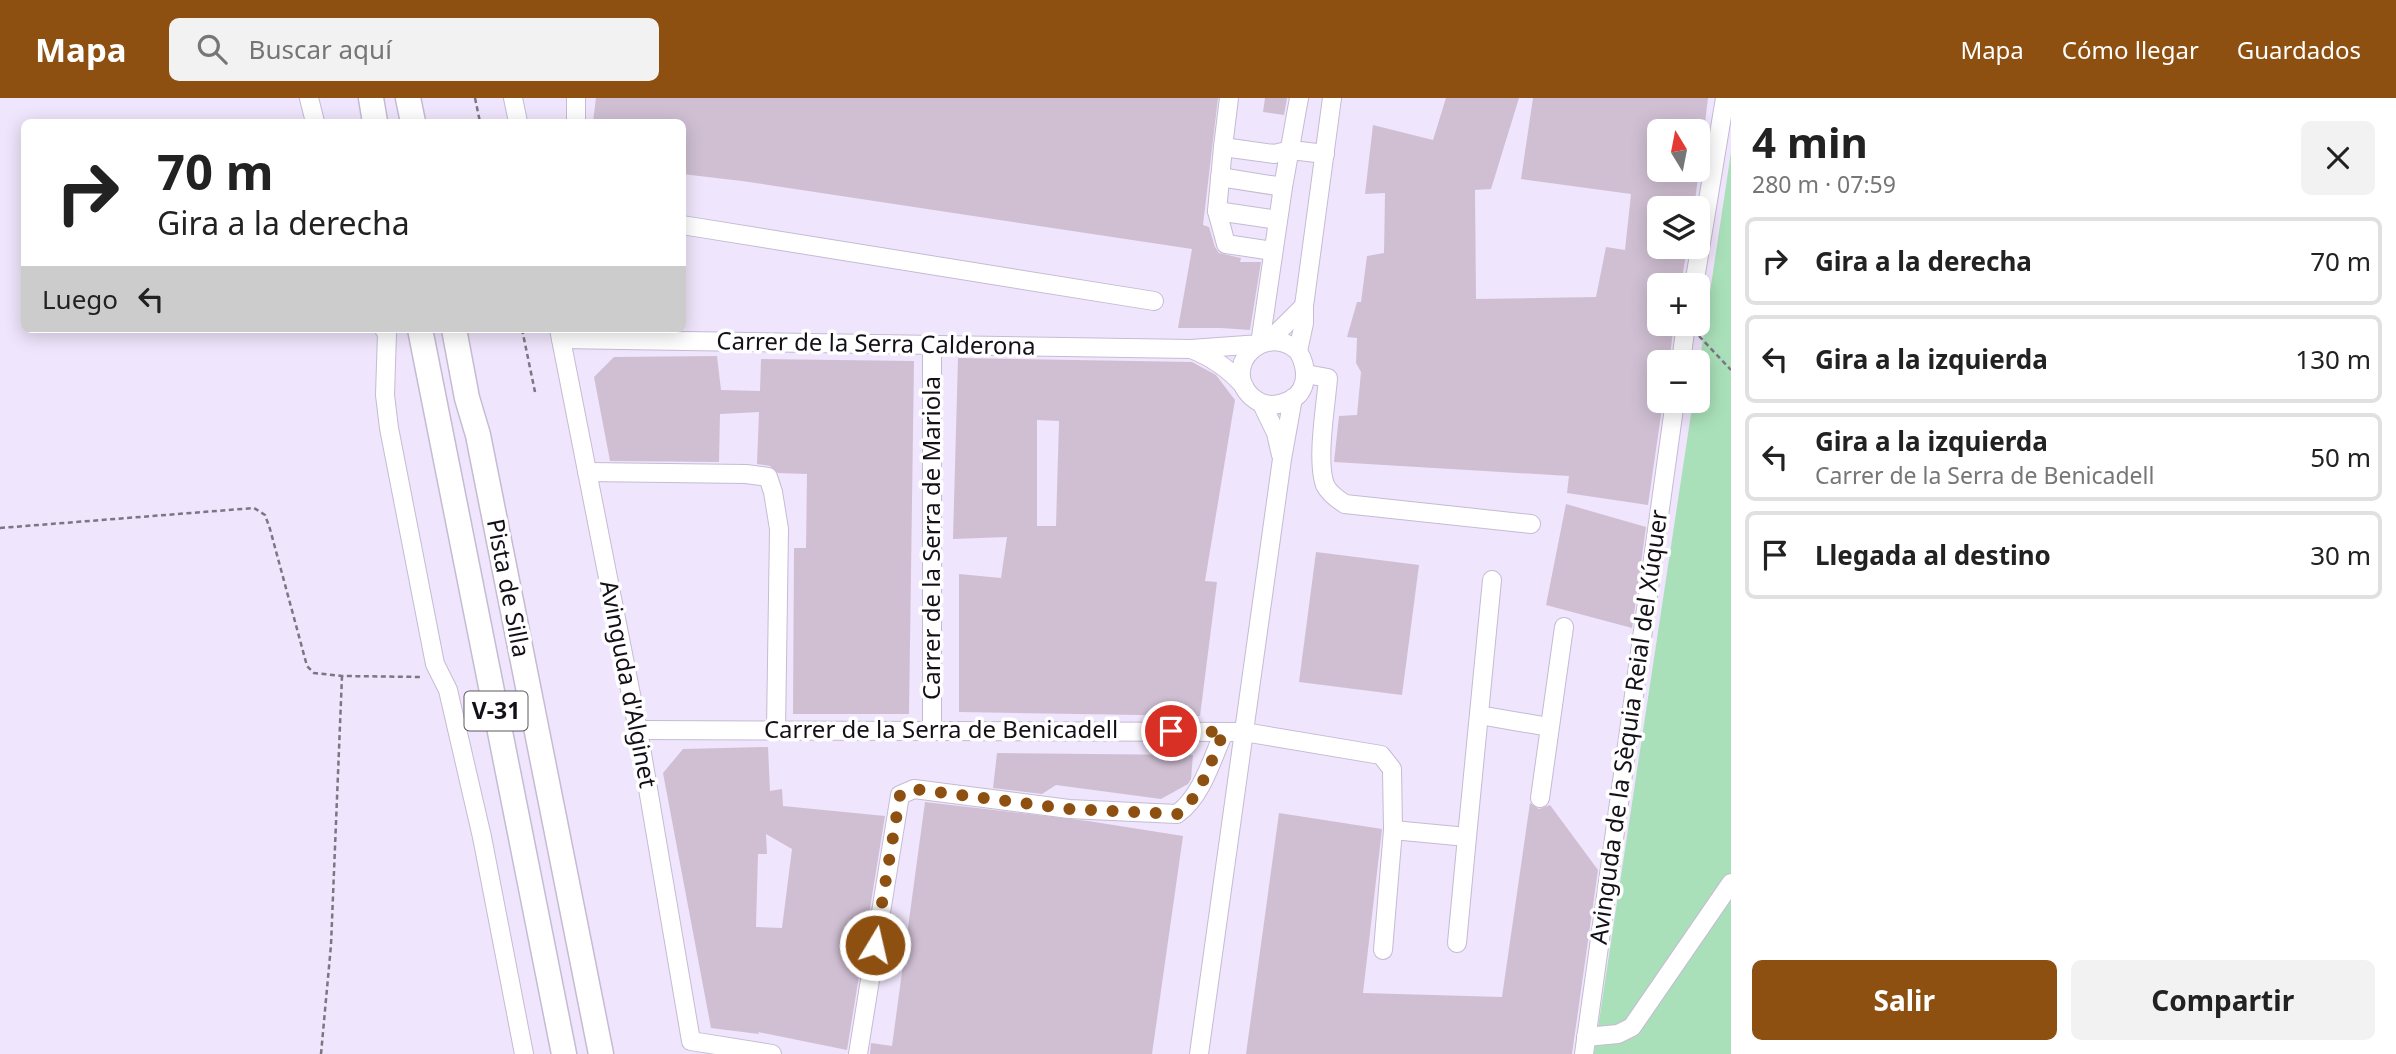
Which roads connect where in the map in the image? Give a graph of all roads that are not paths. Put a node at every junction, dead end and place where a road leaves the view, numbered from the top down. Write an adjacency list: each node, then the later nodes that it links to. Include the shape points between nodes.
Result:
1 (309, 98): 10 (street)
2 (408, 98): 11 (highway)
3 (423, 98): 12 (highway)
4 (513, 98): 13 (street)
5 (576, 98): 14 (street)
6 (1229, 98): 15 (street)
7 (1299, 98): 16 (street)
8 (1332, 98): 17 (street)
9 (1725, 98): 24 (street)
10 (314, 119)
11 (412, 119)
12 (427, 119)
13 (517, 119)
14 (576, 119)
15 (1223, 147): 16 (street, via 1274,154); 18 (street)
16 (1291, 150): 17 (street); 19 (street)
17 (1325, 154): 26 (street)
18 (1220, 177): 19 (street); 20 (street)
19 (1283, 187): 21 (street)
20 (1217, 211): 21 (street); 23 (street, via 1226,244)
21 (1278, 220): 23 (street)
22 (686, 226): 25 (street)
23 (1273, 251): 32 (street)
24 (1696, 273)
25 (1154, 302)
26 (1304, 306): 32 (street); 35 (street)
27 (387, 333): 61 (street, via 389,428 435,664 448,690 482,837)
28 (421, 333): 62 (highway, Pista de Silla / V-31)
29 (455, 333): 41 (highway, Pista de Silla / V-31)
30 (470, 333): 41 (highway, via 482,395)
31 (560, 334): 33 (street, Carrer de la Serra Calderona); 43 (street, Avinguda d'Alginet)
32 (1265, 342): 34 (street, Carrer de la Serra Calderona); 35 (street, via 1281,341); 37 (street, via 1245,357)
33 (932, 346): 34 (street, Carrer de la Serra Calderona); 51 (street, Carrer de la Serra de Mariola)
34 (1191, 349): 37 (street, Carrer de la Serra Calderona, via 1209,356)
35 (1298, 351): 36 (street)
36 (1306, 374): 38 (street); 44 (street, via 1328,377 1321,462 1325,486 1345,505)
37 (1244, 386): 39 (street)
38 (1293, 398): 39 (street, via 1278,405); 42 (street)
39 (1262, 404): 42 (street)
40 (1673, 413): 60 (street, Avinguda de la Sèquia Reial del Xúquer)
41 (478, 435): 63 (highway, Pista de Silla / V-31)
42 (1282, 459): 53 (street)
43 (587, 472): 49 (street, via 768,477 779,529); 50 (street, Avinguda d'Alginet)
44 (1531, 524)
45 (1493, 580): 47 (street)
46 (1564, 627): 48 (street)
47 (1479, 715): 48 (street); 56 (street)
48 (1549, 727): 54 (street)
49 (776, 729): 50 (street, Carrer de la Serra de Benicadell); 51 (street, Carrer de la Serra de Benicadell)
50 (638, 730): 64 (street, Avinguda d'Alginet, via 691,1041)
51 (932, 730): 52 (street, Carrer de la Serra de Benicadell)
52 (1224, 732): 53 (street, Carrer de la Serra de Benicadell); 65 (street, via 1189,806 1178,814 1069,809 914,789 900,795)
53 (1244, 732): 55 (street, Carrer de la Serra de Benicadell, via 1381,755 1392,769); 66 (street)
54 (1540, 798)
55 (1393, 831): 56 (street); 59 (street, Carrer de la Serra de Benicadell)
56 (1467, 837): 58 (street)
57 (1731, 883): 60 (street, via 1632,1027)
58 (1457, 943)
59 (1383, 950)
60 (1585, 1045)
61 (524, 1054)
62 (564, 1054)
63 (601, 1054)
64 (772, 1054)
65 (858, 1054)
66 (1199, 1054)

